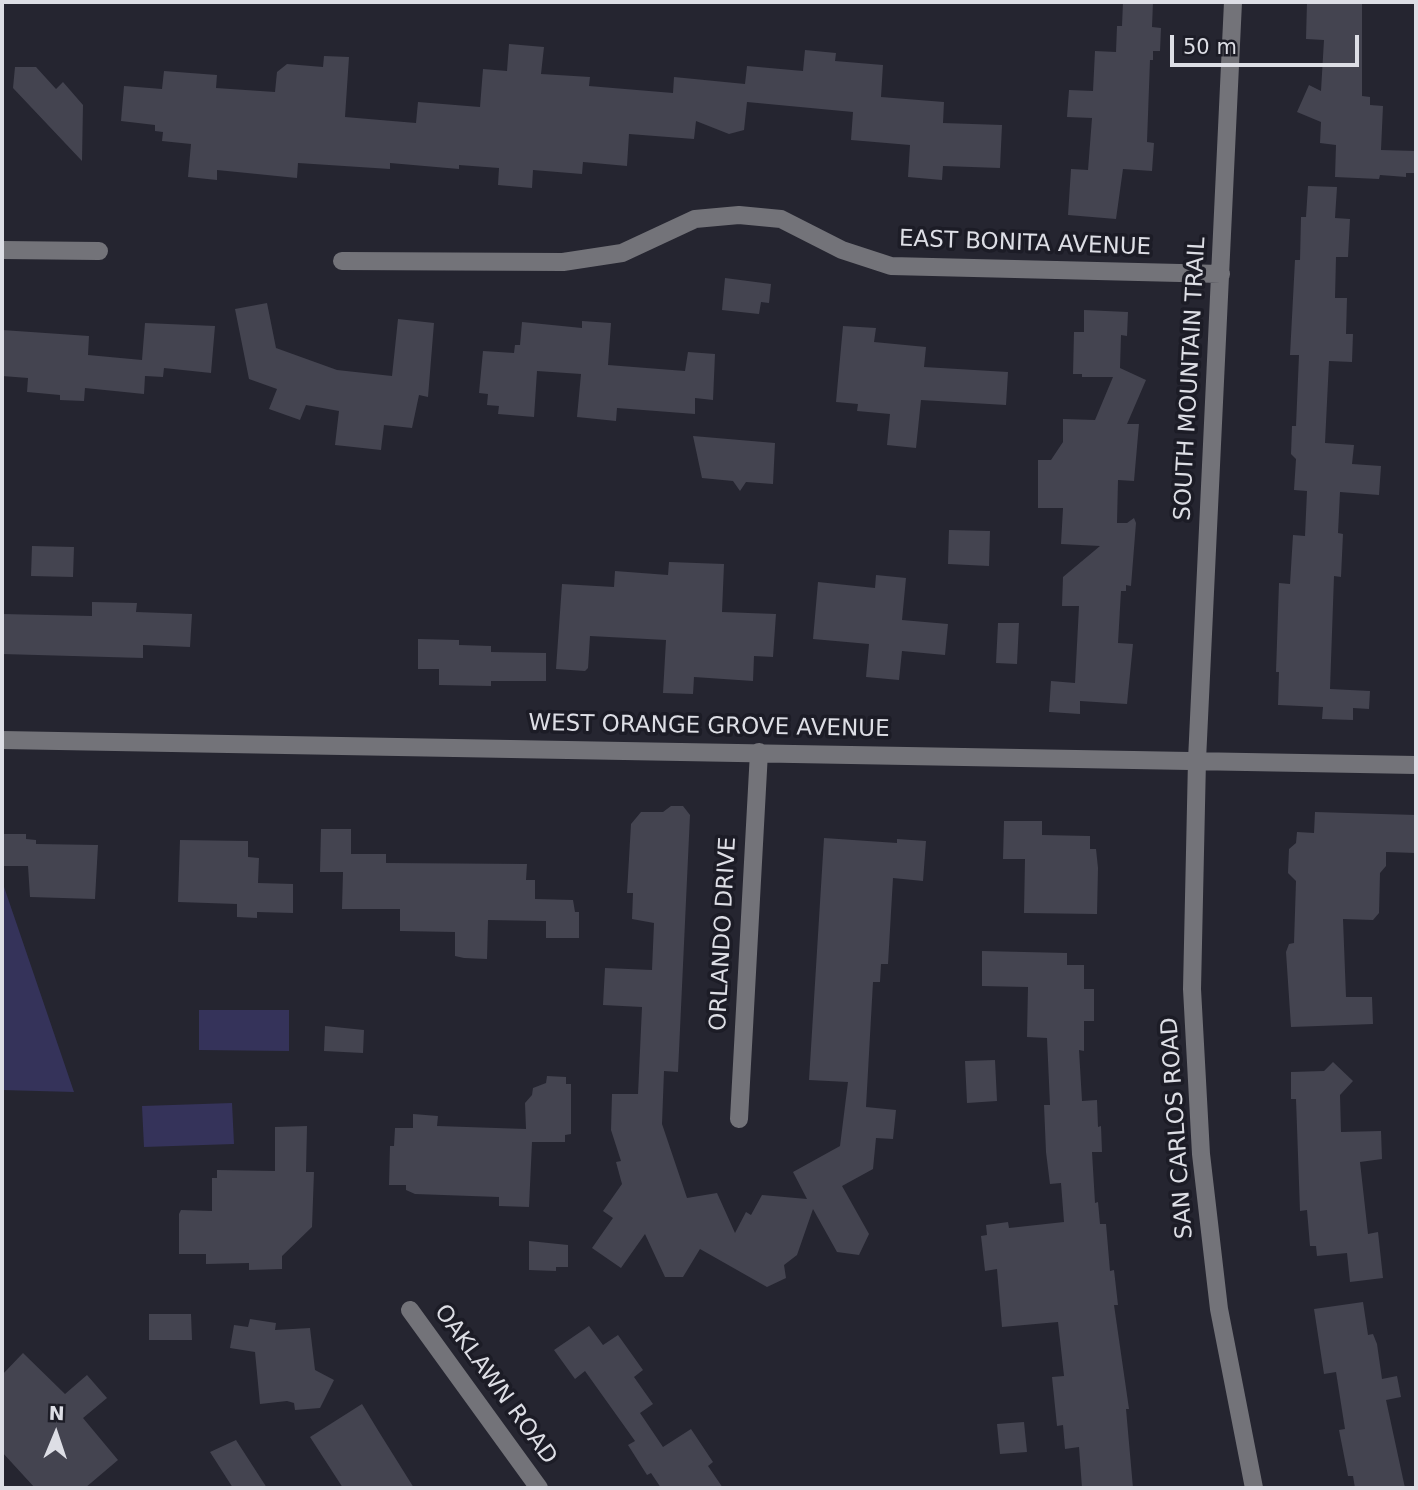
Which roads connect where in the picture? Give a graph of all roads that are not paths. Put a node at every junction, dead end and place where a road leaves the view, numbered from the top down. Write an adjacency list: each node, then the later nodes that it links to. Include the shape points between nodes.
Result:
1 (1233, 2): 5 (street, SOUTH MOUNTAIN TRAIL)
2 (2, 250): 3 (street)
3 (99, 251)
4 (342, 261): 5 (street, EAST BONITA AVENUE, via 563,262 622,253 695,219 739,215 781,219 842,250 891,266)
5 (1221, 274): 8 (street, SOUTH MOUNTAIN TRAIL)
6 (2, 740): 7 (street, WEST ORANGE GROVE AVENUE)
7 (759, 752): 8 (street, WEST ORANGE GROVE AVENUE); 10 (street, ORLANDO DRIVE)
8 (1197, 760): 9 (street, WEST ORANGE GROVE AVENUE); 13 (street, SAN CARLOS ROAD, via 1192,989 1201,1154 1219,1308)
9 (1416, 765)
10 (739, 1119)
11 (410, 1310): 12 (street, OAKLAWN ROAD)
12 (539, 1488)
13 (1254, 1488)

